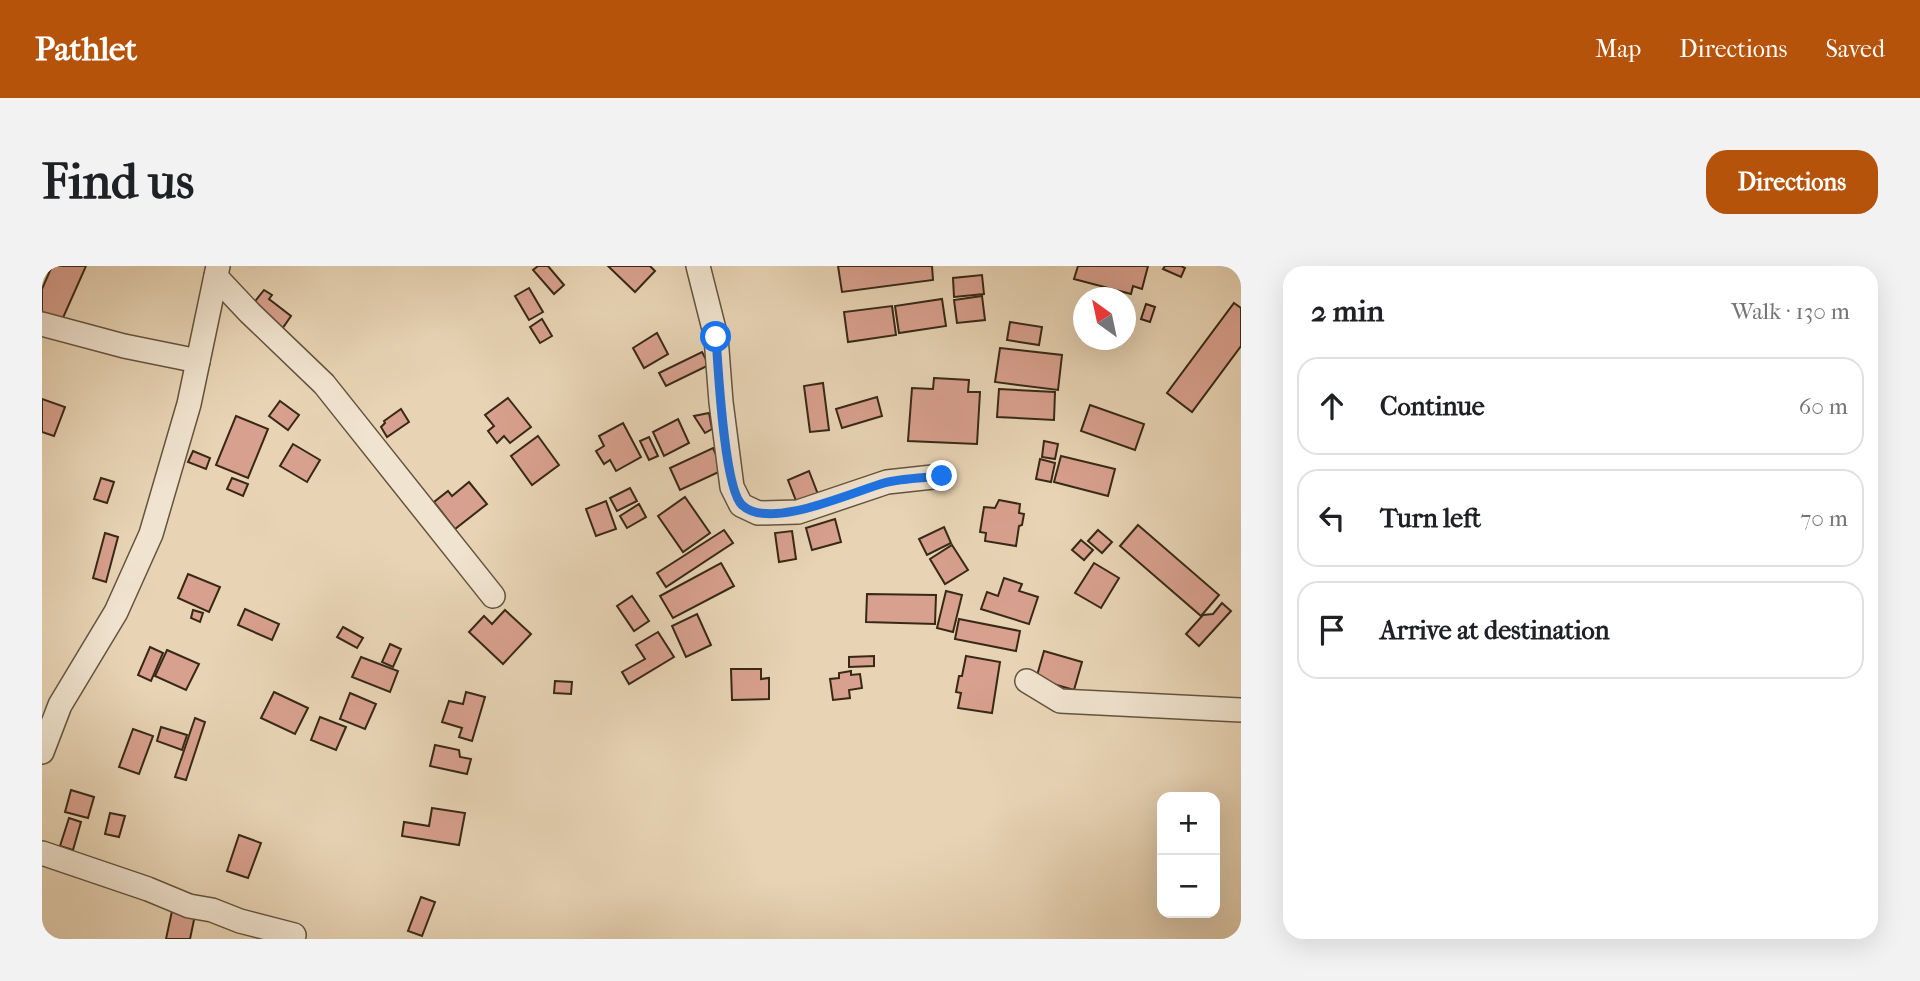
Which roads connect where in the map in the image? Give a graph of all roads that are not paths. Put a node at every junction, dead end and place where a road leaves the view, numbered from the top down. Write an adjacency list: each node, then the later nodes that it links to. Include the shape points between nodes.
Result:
1 (698, 266): 5 (street, via 716,337 732,487 741,505 758,513 798,512 887,482)
2 (217, 272): 4 (street); 6 (street, via 250,313 324,384)
3 (42, 324): 4 (street)
4 (198, 361): 9 (street, via 152,534 116,612 60,705)
5 (942, 476)
6 (493, 596)
7 (1027, 681): 8 (street, via 1060,701)
8 (1241, 710)
9 (42, 752)
10 (42, 853): 11 (street, via 189,906)
11 (294, 935)

